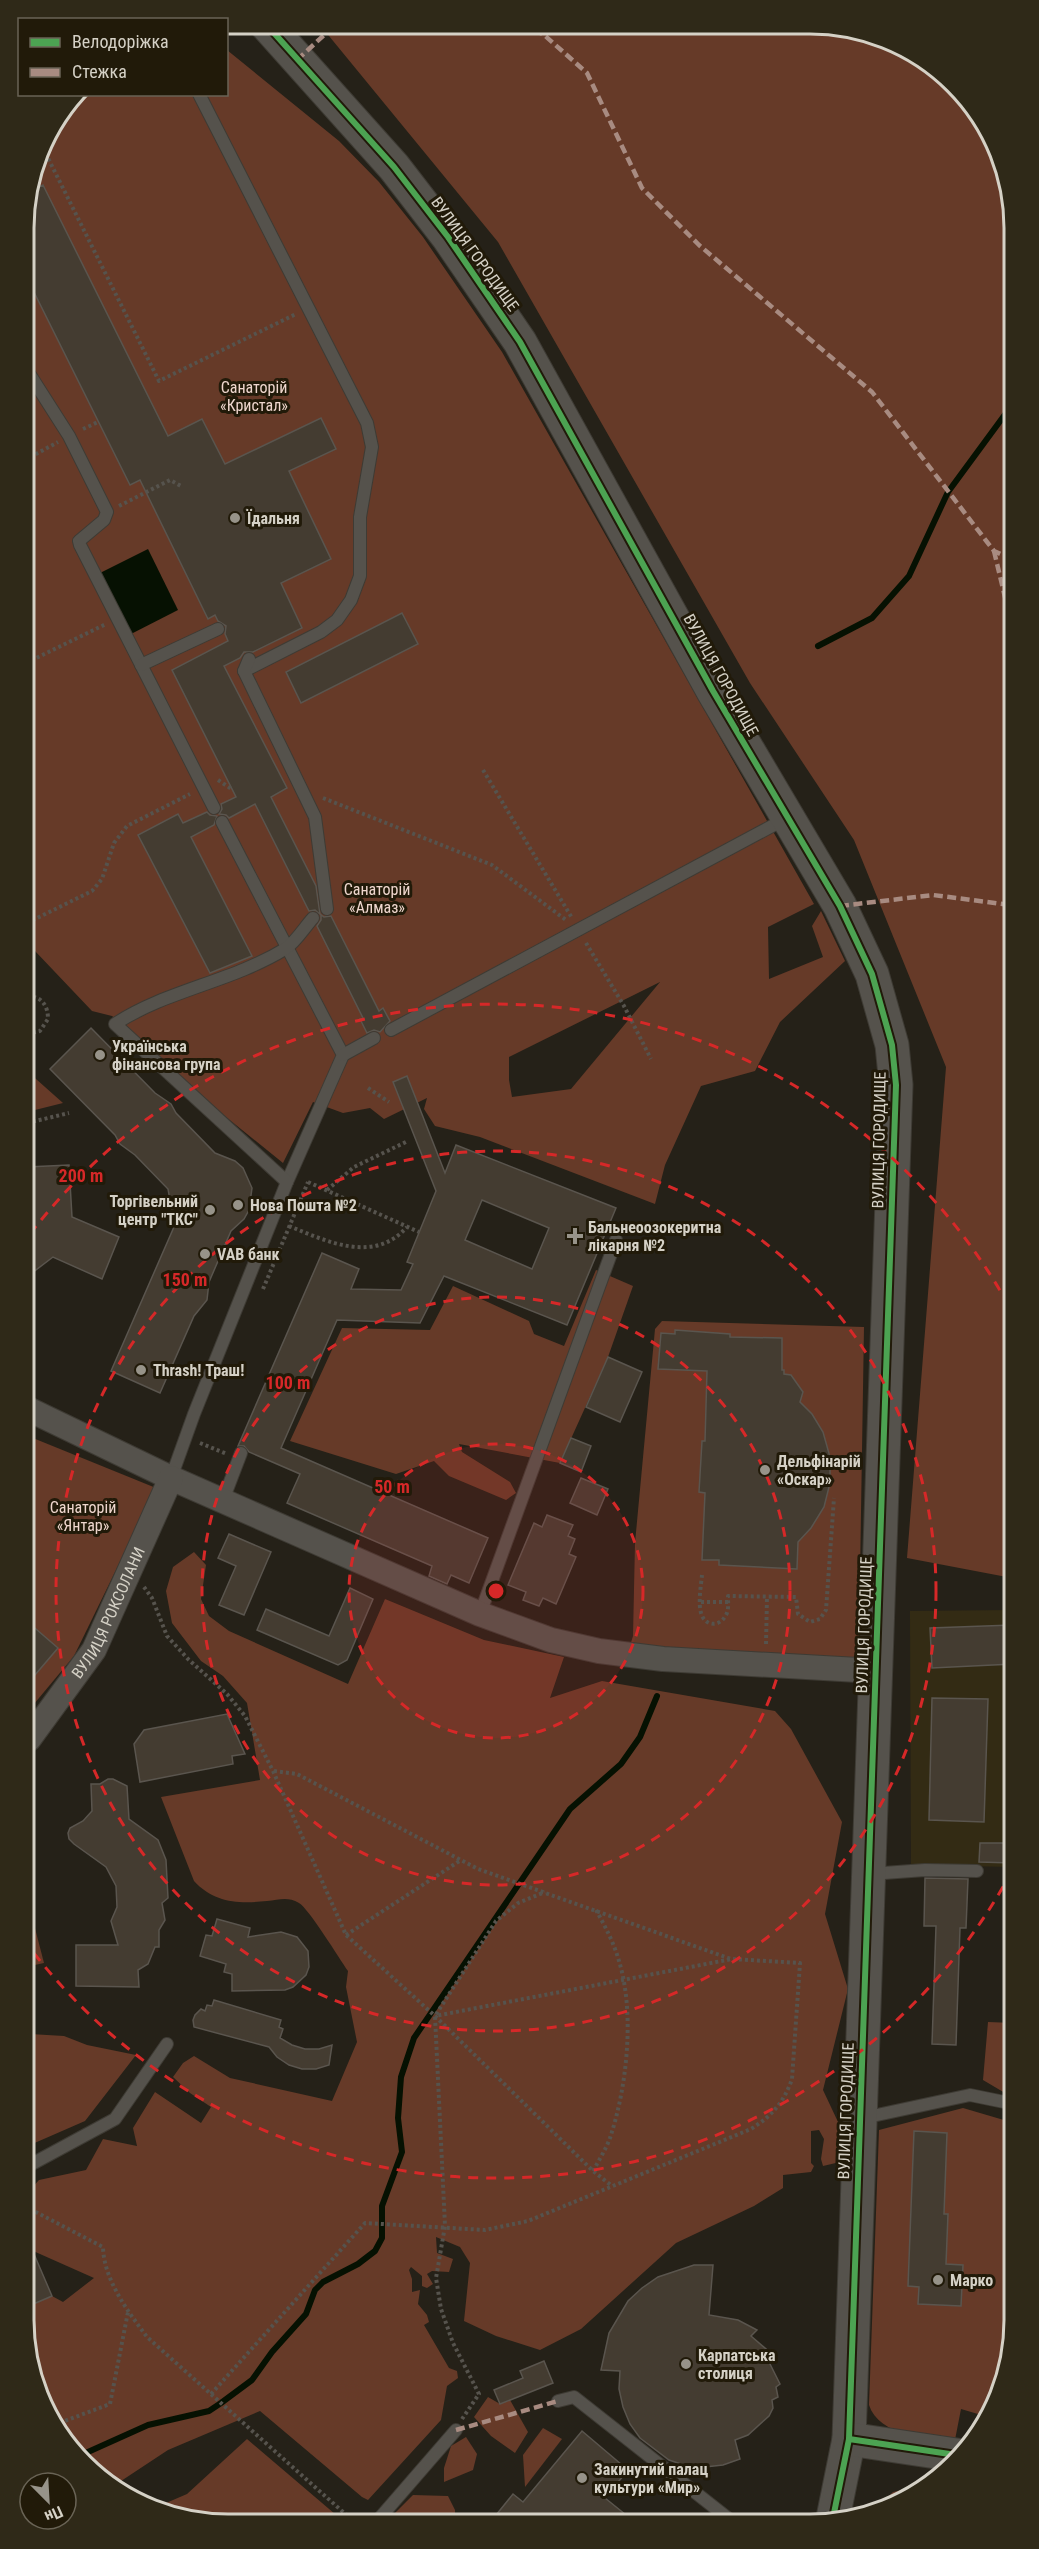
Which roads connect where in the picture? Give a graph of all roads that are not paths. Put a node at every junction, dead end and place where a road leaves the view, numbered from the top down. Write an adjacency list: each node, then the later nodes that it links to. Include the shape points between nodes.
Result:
1 (275, 34): 7 (street, ВУЛИЦЯ ГОРОДИЩЕ, via 394,167 520,342 713,691)
2 (200, 96): 9 (lane, via 367,423 372,447 360,517 360,576 351,600 337,620 321,632 247,665 315,817)
3 (35, 383): 5 (lane, via 69,436 107,512 100,525 79,541)
4 (218, 629): 5 (lane)
5 (141, 665): 6 (lane)
6 (214, 808)
7 (788, 818): 12 (lane); 22 (street, ВУЛИЦЯ ГОРОДИЩЕ, via 840,906 872,974 892,1045 896,1085)
8 (222, 822): 11 (lane)
9 (327, 909)
10 (313, 918): 11 (lane)
11 (287, 948): 14 (lane); 15 (lane, via 223,980 165,997 115,1024)
12 (392, 1030)
13 (374, 1038): 14 (lane)
14 (343, 1055): 15 (lane)
15 (289, 1178): 19 (lane)
16 (616, 1240): 21 (lane)
17 (34, 1412): 19 (street)
18 (240, 1456): 20 (lane)
19 (171, 1478): 20 (street); 23 (street, ВУЛИЦЯ РОКСОЛАНИ, via 94,1650)
20 (223, 1500): 21 (street)
21 (480, 1614): 22 (street, via 550,1640 599,1651 663,1659)
22 (876, 1671): 25 (street, ВУЛИЦЯ ГОРОДИЩЕ)
23 (34, 1732)
24 (977, 1872): 25 (lane)
25 (868, 1874): 28 (street, ВУЛИЦЯ ГОРОДИЩЕ)
26 (166, 2044): 29 (lane, via 115,2119)
27 (1004, 2102): 28 (lane, via 970,2095)
28 (859, 2119): 32 (street, ВУЛИЦЯ ГОРОДИЩЕ)
29 (34, 2163)
30 (558, 2401): 36 (lane, via 574,2397)
31 (456, 2430): 35 (lane)
32 (863, 2441): 33 (street); 34 (street, ВУЛИЦЯ ГОРОДИЩЕ)
33 (950, 2454)
34 (835, 2513)
35 (383, 2514)
36 (723, 2514)

